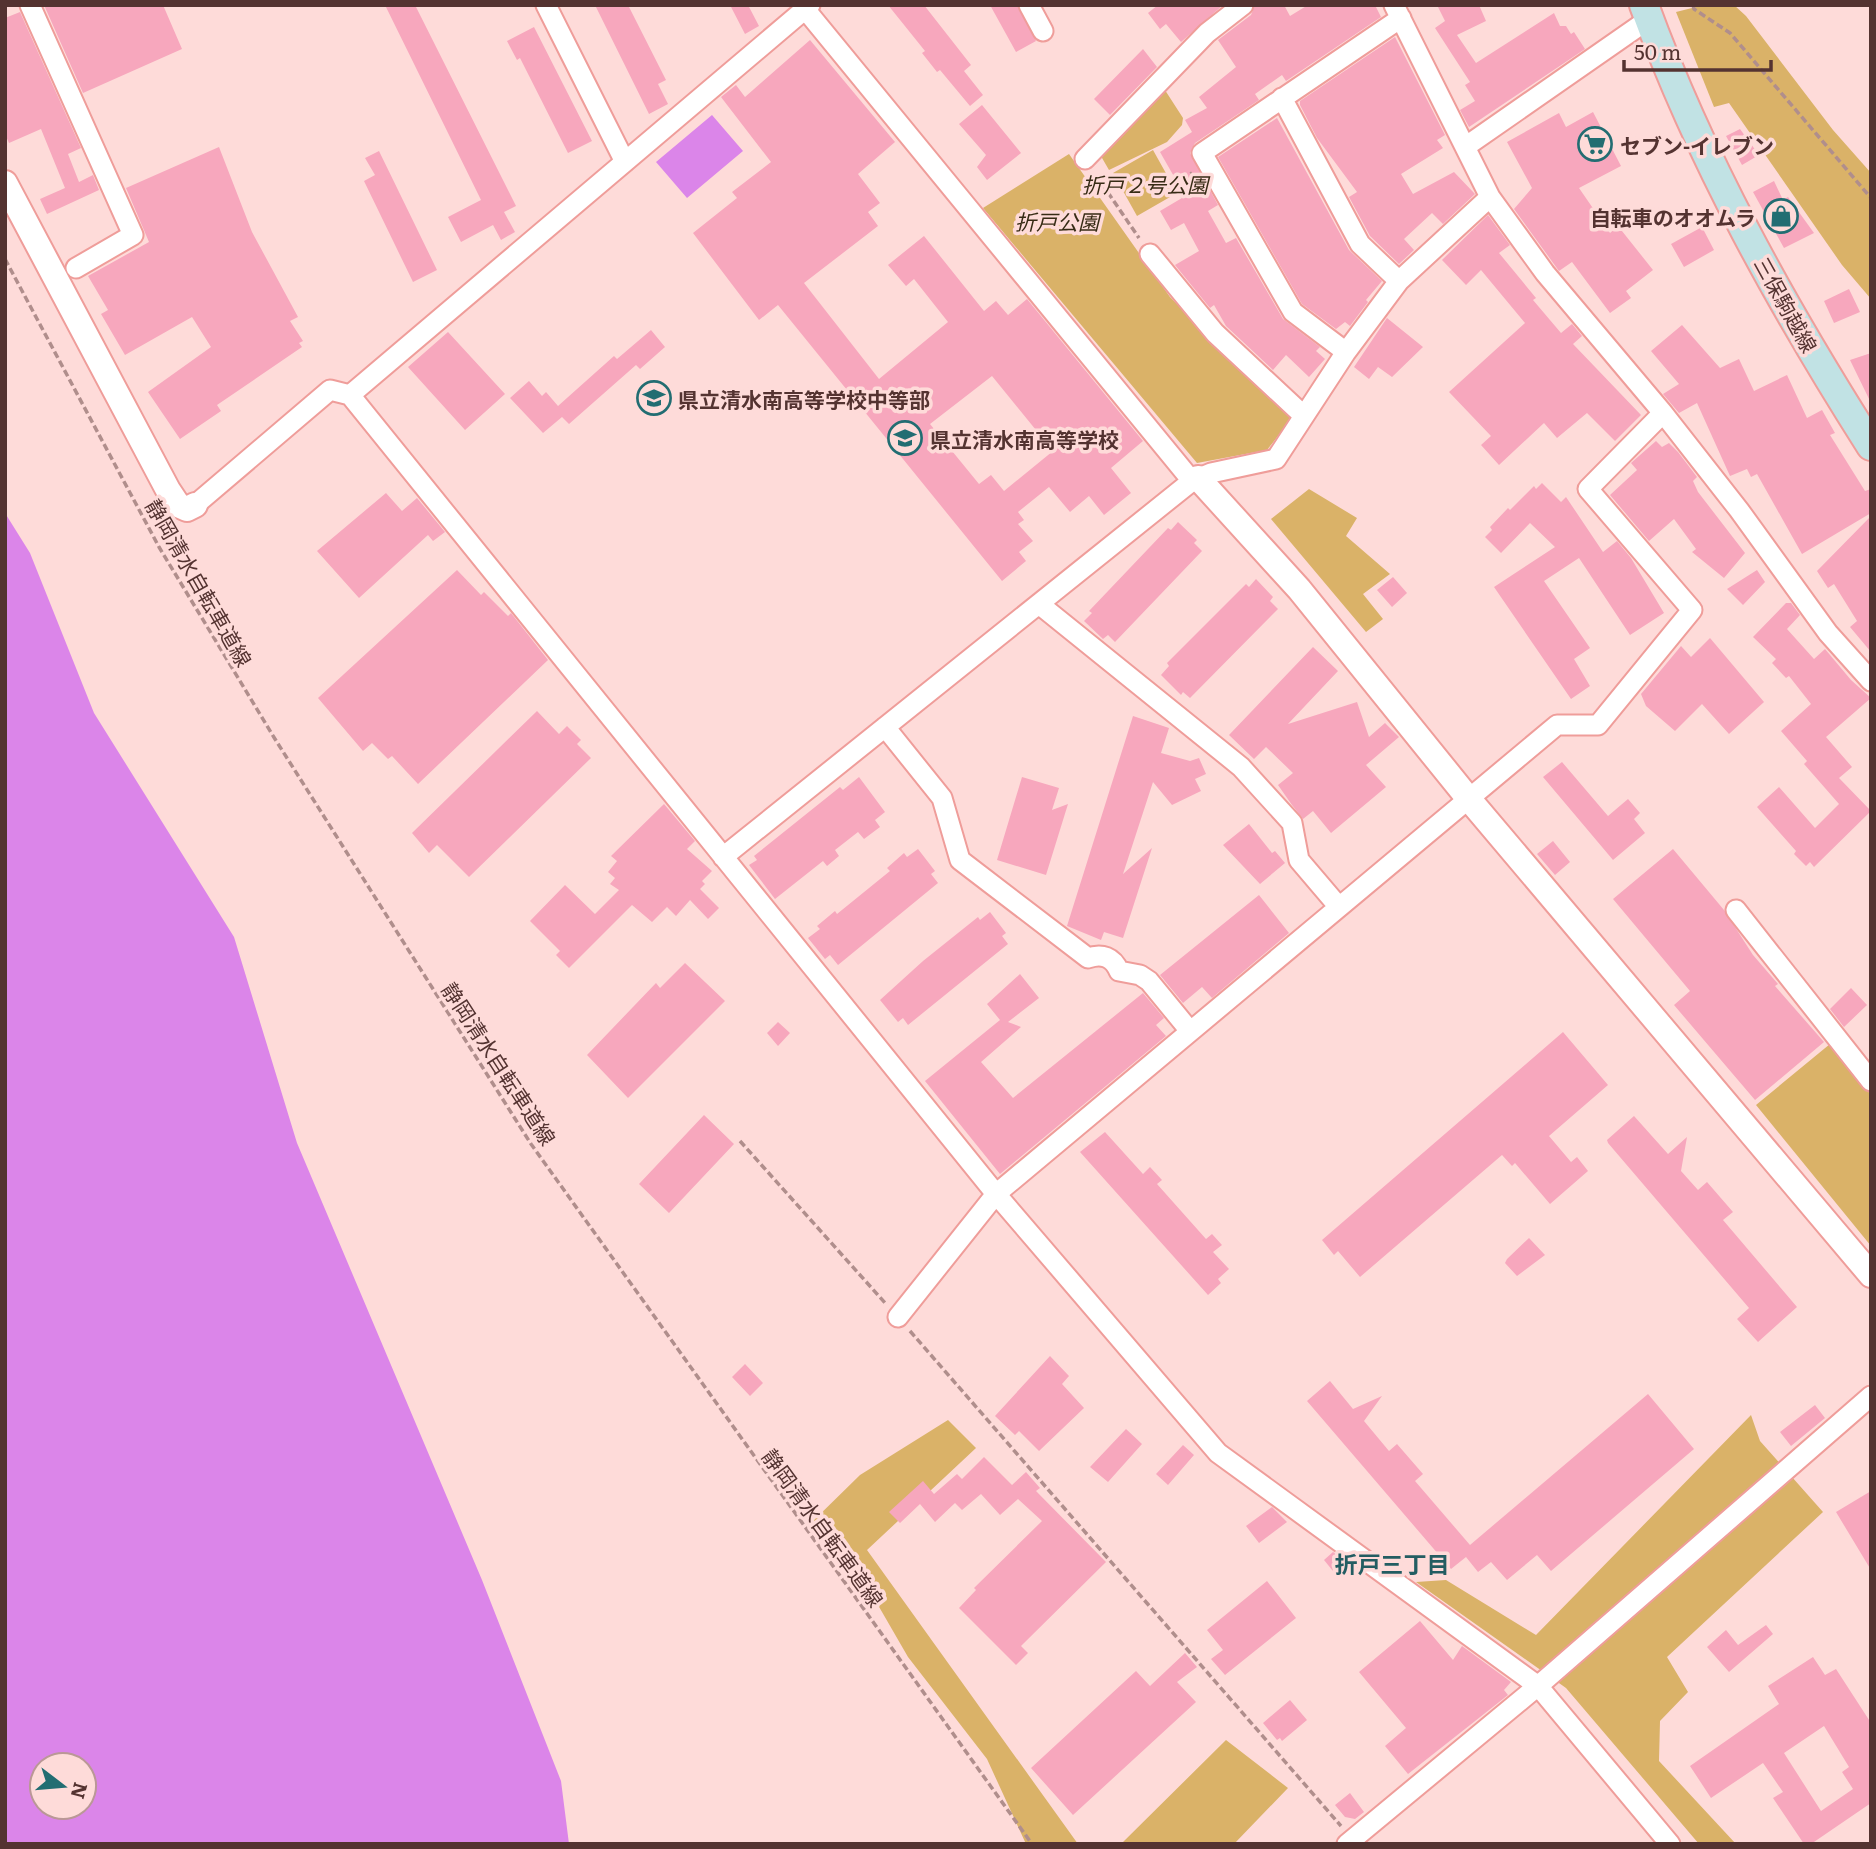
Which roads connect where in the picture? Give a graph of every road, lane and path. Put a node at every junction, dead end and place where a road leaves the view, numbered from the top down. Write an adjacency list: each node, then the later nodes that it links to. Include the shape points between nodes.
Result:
1 (30, 5): 21 (street, via 133,235)
2 (546, 5): 13 (street)
3 (1029, 5): 9 (street)
4 (1243, 5): 12 (street, via 1207,33)
5 (1693, 5): 18 (path, via 1730,33)
6 (807, 7): 13 (street); 28 (street)
7 (1398, 12): 10 (street); 11 (street)
8 (1647, 12): 11 (street); 27 (main road, 三保駒越線, via 1717,180)
9 (1043, 31)
10 (1282, 98): 22 (street, via 1360,244); 23 (street, via 1202,153 1293,312)
11 (1465, 147): 17 (street)
12 (1085, 159): 19 (path)
13 (625, 162): 24 (street)
14 (1186, 176): 16 (path)
15 (5, 183): 29 (street, via 168,491 178,506 187,509)
16 (1172, 184)
17 (1490, 197): 22 (street); 25 (street, via 1545,273)
18 (1871, 198)
19 (1150, 254): 26 (street, via 1215,333)
20 (5, 258): 46 (path, 静岡清水自転車道線, via 159,547 531,1144)
21 (76, 268)
22 (1399, 281): 23 (street)
23 (1346, 352): 26 (street)
24 (350, 395): 29 (street, via 330,390); 34 (street)
25 (1662, 413): 31 (street, via 1828,632); 33 (street, via 1588,489 1692,610 1598,725 1556,725)
26 (1304, 416): 28 (street, via 1276,459)
27 (1871, 446)
28 (1195, 480): 30 (street); 33 (street, via 1299,589)
29 (195, 505)
30 (1039, 604): 32 (street); 35 (street, via 1266,791 1292,823 1299,860)
31 (1871, 681)
32 (885, 727): 34 (street); 37 (street, via 942,798 960,860 1088,958 1107,957 1119,971 1149,981)
33 (1468, 798): 35 (street); 41 (street)
34 (723, 857): 40 (street)
35 (1339, 907): 37 (street)
36 (1736, 910): 38 (street)
37 (1190, 1031): 40 (street)
38 (1871, 1081)
39 (740, 1141): 42 (path)
40 (996, 1194): 42 (street); 44 (street, via 1218,1453)
41 (1871, 1275)
42 (898, 1317): 45 (path)
43 (1871, 1396): 44 (street)
44 (1538, 1686): 45 (street); 47 (street)
45 (1350, 1842)
46 (1031, 1844)
47 (1670, 1844)

